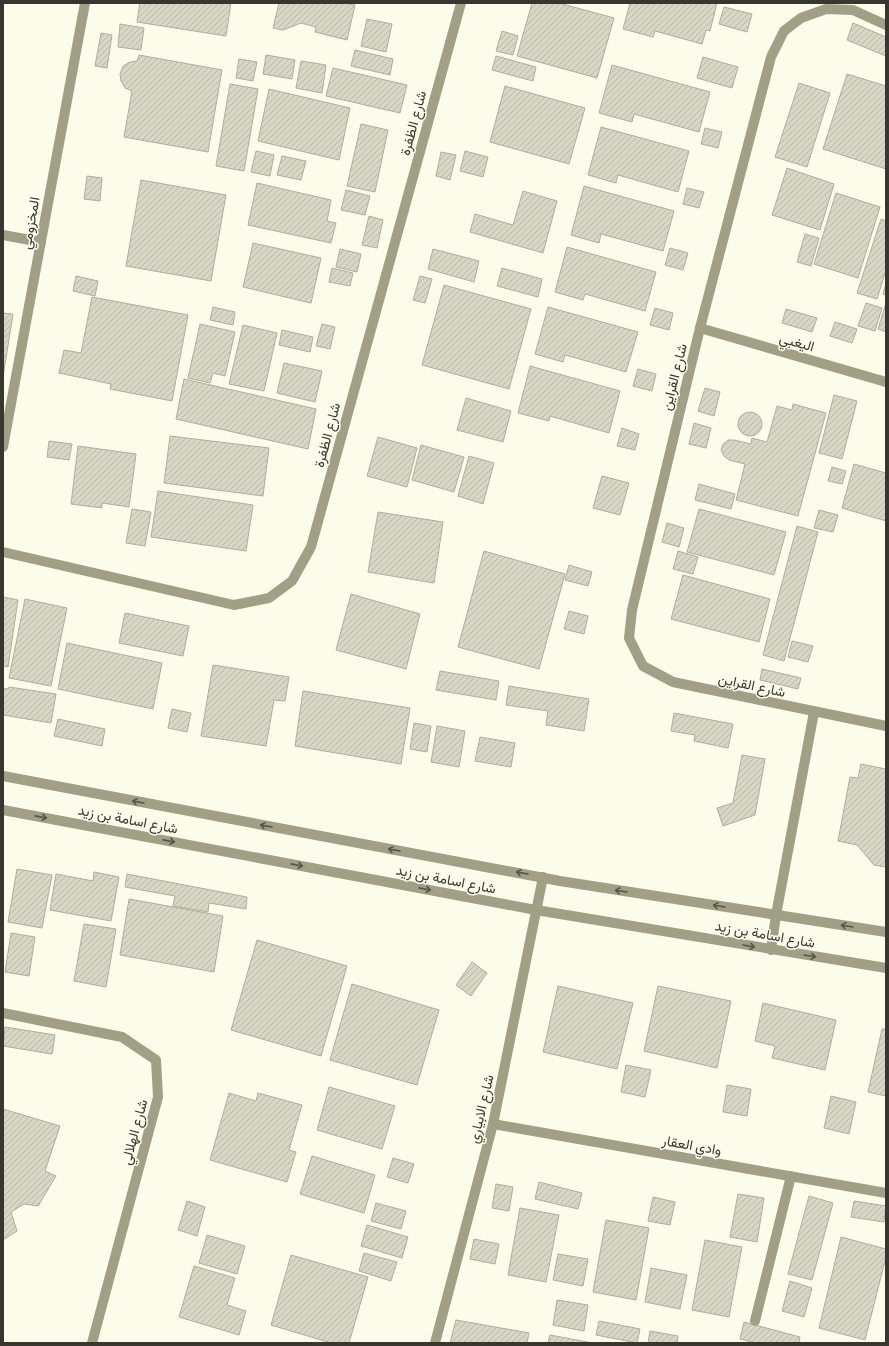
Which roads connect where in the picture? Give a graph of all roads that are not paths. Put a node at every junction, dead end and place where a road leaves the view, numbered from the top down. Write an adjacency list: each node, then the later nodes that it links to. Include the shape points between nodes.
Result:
1 (85, 3): 5 (street, المخزومي)
2 (461, 3): 9 (street, شارع الظفرة, via 311,547 292,581 269,598 234,606)
3 (886, 26): 6 (street, شارع القراين, via 853,10 826,9 801,18 784,31 771,57)
4 (3, 235): 5 (street)
5 (41, 242): 8 (street, المخزومي)
6 (700, 328): 7 (street, اليغبي); 10 (street, شارع القراين, via 632,610 629,638 643,666 673,682)
7 (886, 382)
8 (3, 448)
9 (3, 552)
10 (814, 712): 11 (street, شارع القراين); 16 (street)
11 (886, 726)
12 (3, 776): 14 (street, شارع اسامة بن زيد, one-way to 12)
13 (3, 810): 15 (street, شارع اسامة بن زيد, one-way to 15)
14 (543, 877): 15 (street, شارع الابياري); 16 (street, شارع اسامة بن زيد, one-way to 14)
15 (536, 910): 18 (street, شارع اسامة بن زيد, one-way to 18); 21 (street, شارع الابياري)
16 (776, 915): 17 (street, شارع اسامة بن زيد, one-way to 16); 18 (street)
17 (886, 932)
18 (771, 950): 19 (street, شارع اسامة بن زيد, one-way to 19)
19 (886, 968)
20 (3, 1013): 25 (street, شارع الهلالي, via 122,1037 156,1060 158,1097)
21 (493, 1124): 22 (street, وادي العقار); 26 (street, شارع الابياري)
22 (791, 1176): 23 (street, وادي العقار); 24 (street)
23 (886, 1193)
24 (756, 1321)
25 (92, 1343)
26 (435, 1343)

